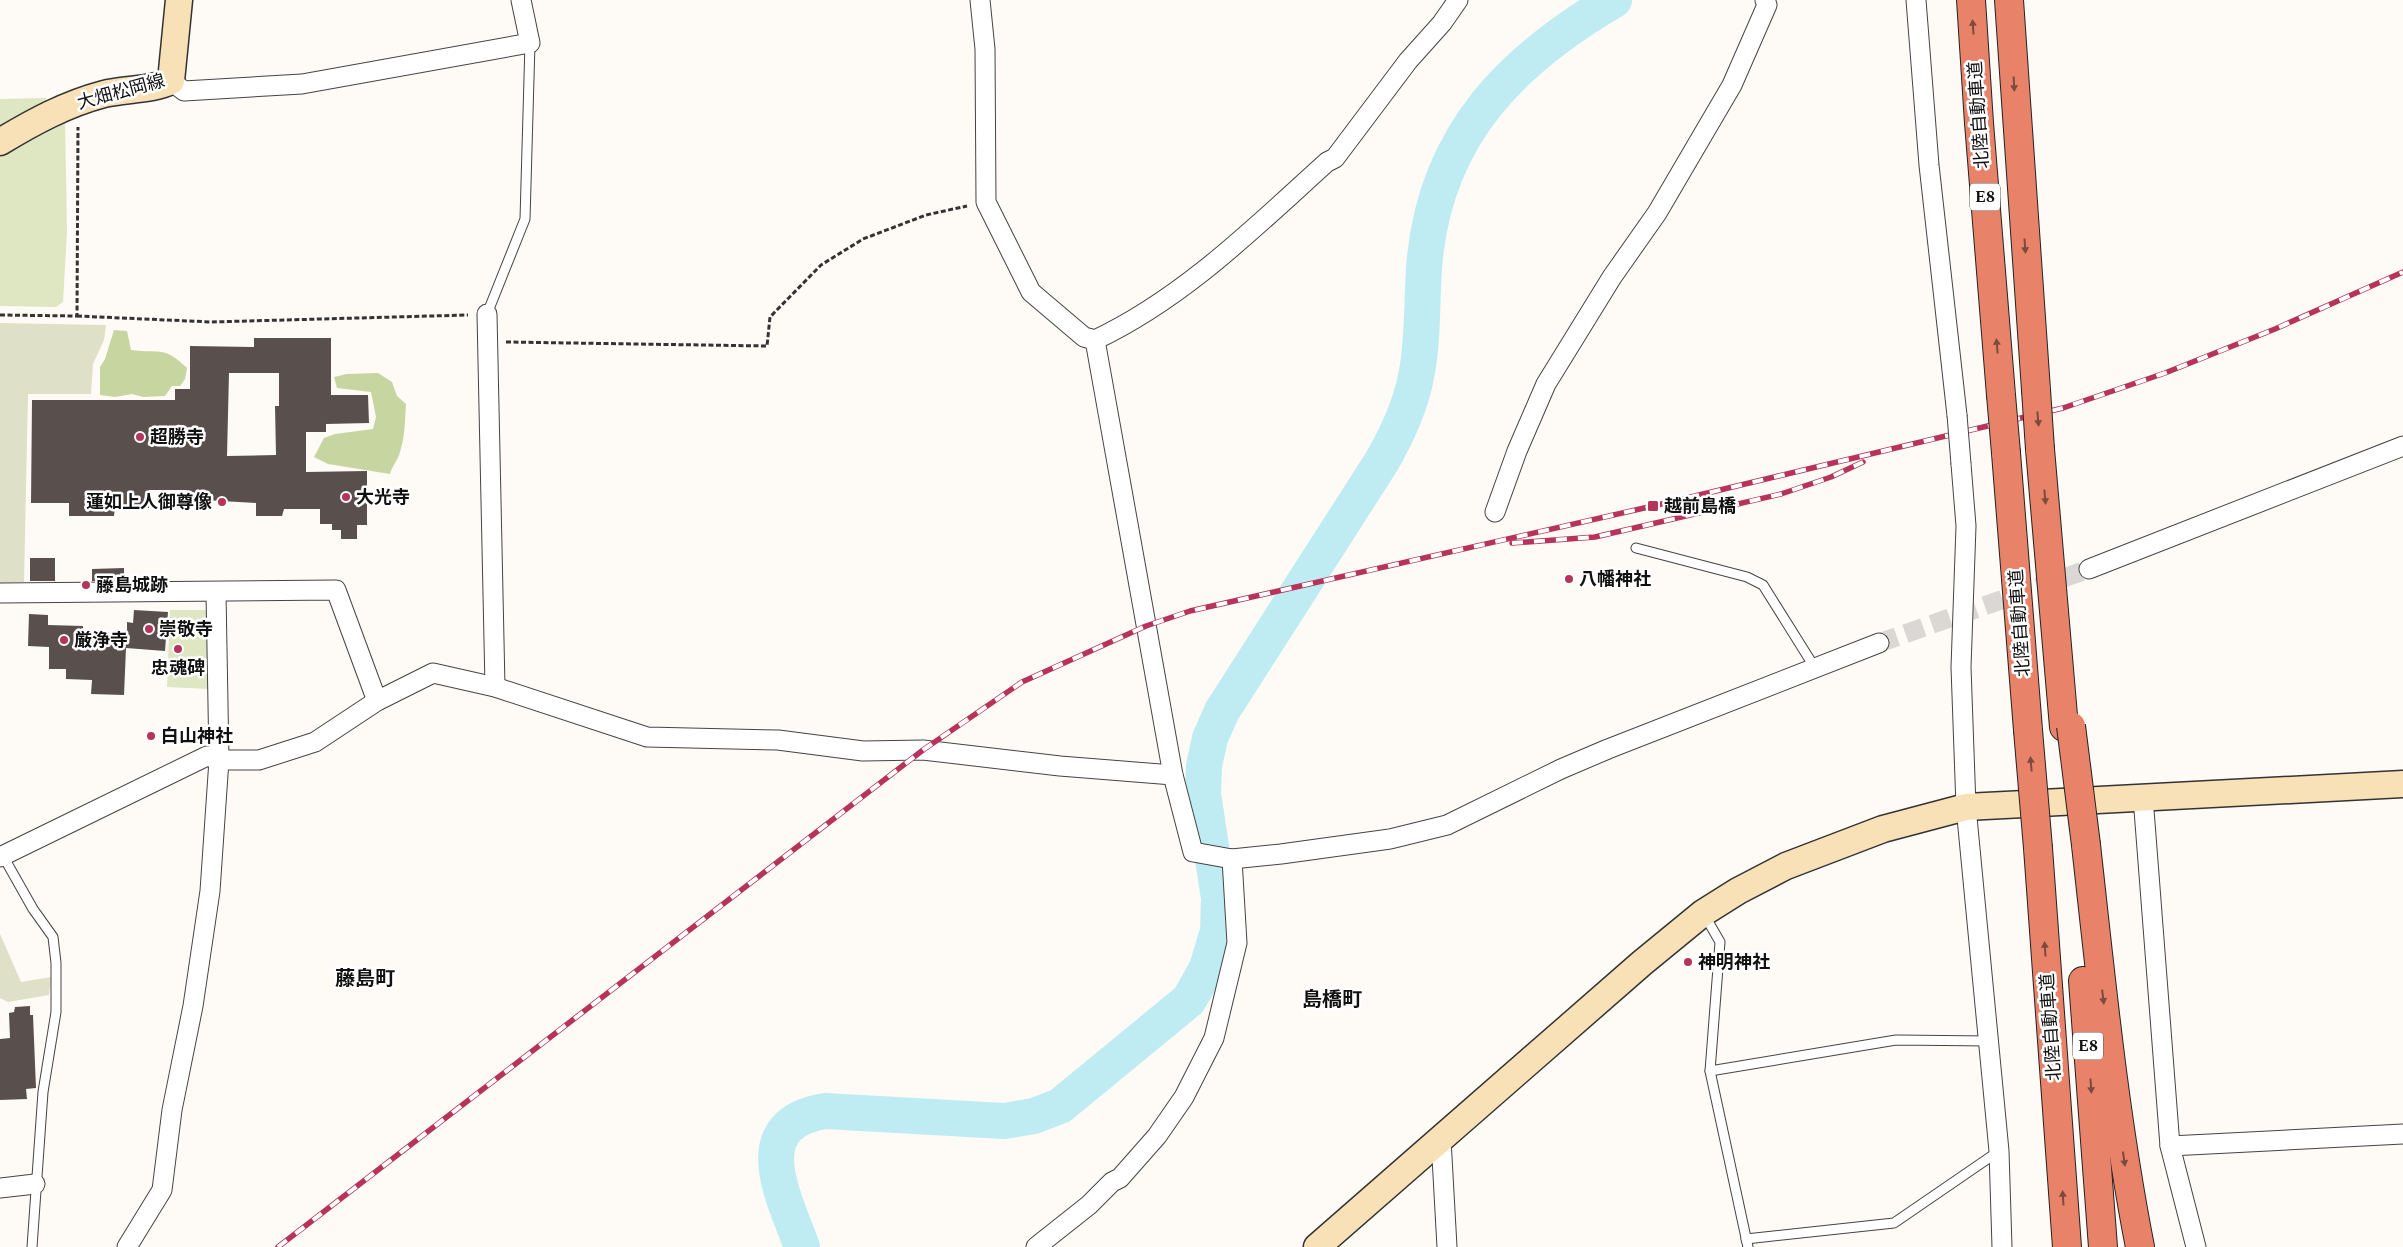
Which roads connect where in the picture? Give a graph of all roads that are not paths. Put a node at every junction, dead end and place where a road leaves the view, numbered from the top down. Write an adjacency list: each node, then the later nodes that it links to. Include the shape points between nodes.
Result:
1 (179, 0): 10 (street, 大畑松岡線)
2 (521, 0): 9 (street)
3 (980, 0): 13 (street, via 985,49 986,202 1031,292 1084,337)
4 (1458, 0): 13 (street, via 1335,158 1205,271 1118,330)
5 (1766, 0): 15 (street, via 1767,5 1732,85 1657,213 1612,277 1546,384)
6 (1916, 0): 28 (street, bridge, via 1929,165 1966,526 1960,667)
7 (1971, 0): 48 (highway, 北陸自動車道 / E8, one-way to 7, bridge)
8 (2009, 0): 29 (highway, 北陸自動車道 / E8, one-way to 29, bridge, via 2040,449)
9 (530, 43): 10 (street, via 293,85 184,92); 12 (lane, via 525,218)
10 (171, 81): 11 (street, 大畑松岡線, via 119,90 80,102 53,112)
11 (0, 142)
12 (487, 314): 22 (street)
13 (1095, 340): 25 (street)
14 (2403, 446): 17 (street)
15 (1495, 512)
16 (1636, 548): 21 (lane, via 1747,577 1763,585)
17 (2088, 569)
18 (0, 593): 19 (street)
19 (216, 593): 23 (street, via 336,590); 24 (street)
20 (1879, 643): 21 (street)
21 (1815, 668): 31 (street, via 1608,748 1447,825 1390,839)
22 (494, 687): 23 (street, via 433,672); 25 (street, via 647,738 778,740 863,751 923,750)
23 (377, 701): 24 (street, via 315,742 260,760)
24 (219, 760): 30 (street, via 207,756); 43 (street, via 210,892 193,1006 172,1110 162,1190)
25 (1173, 775): 31 (street, via 1193,852)
26 (2403, 784): 27 (street)
27 (2143, 797): 28 (street); 37 (street)
28 (1966, 807): 32 (street, via 1883,829 1786,866); 33 (street)
29 (2080, 845): 49 (highway, 北陸自動車道 / E8, one-way to 49); 50 (highway, one-way to 50, via 2128,1186)
30 (1, 857): 39 (lane, via 53,936 56,963 56,1012 42,1092)
31 (1219, 857): 44 (street, via 1237,943 1214,1038 1184,1097 1158,1136 1120,1178)
32 (1703, 913): 34 (lane, via 1720,942); 36 (street)
33 (1989, 1041): 34 (lane, via 1896,1040); 38 (street)
34 (1710, 1071): 41 (lane)
35 (2403, 1134): 37 (street)
36 (1441, 1139): 45 (street); 46 (street)
37 (2170, 1146): 51 (street)
38 (1999, 1151): 41 (lane, via 1894,1223); 47 (street)
39 (35, 1184): 40 (street); 42 (lane)
40 (0, 1188)
41 (1747, 1243)
42 (32, 1247)
43 (127, 1247)
44 (1036, 1247)
45 (1317, 1247)
46 (1447, 1247)
47 (2002, 1247)
48 (2067, 1247)
49 (2103, 1247)
50 (2140, 1247)
51 (2196, 1247)

